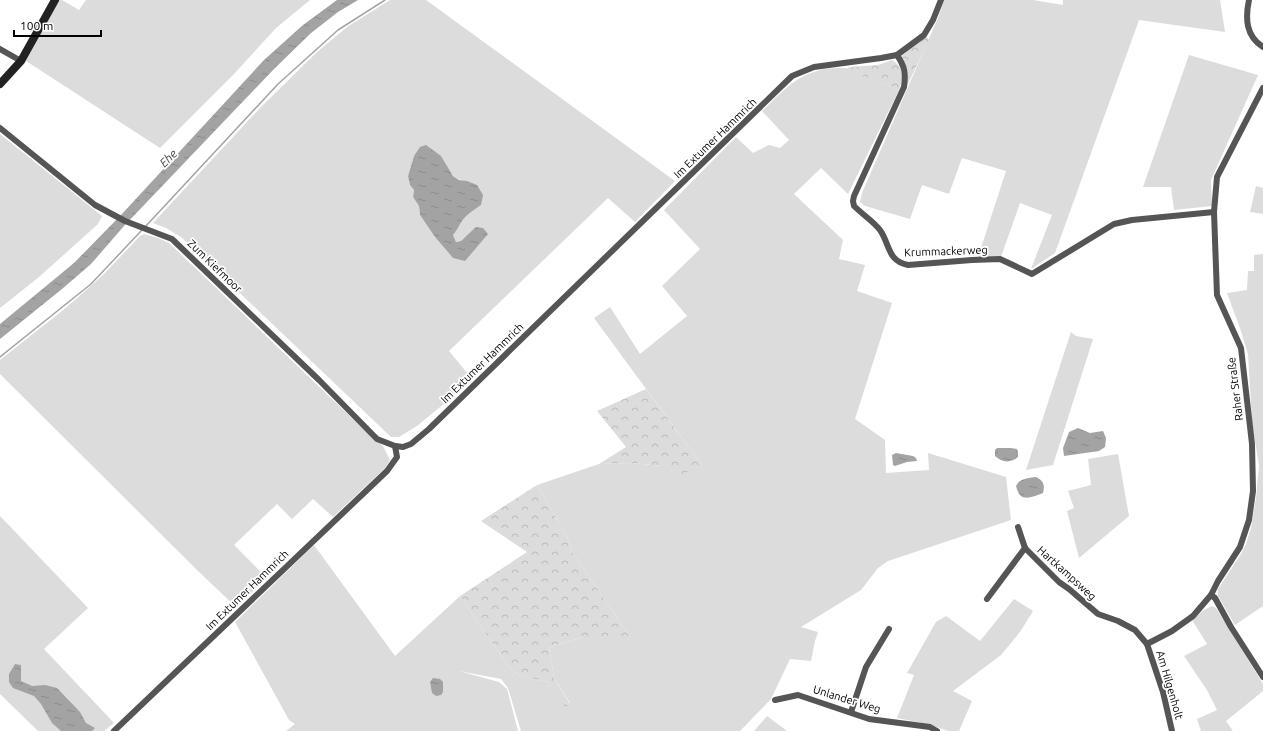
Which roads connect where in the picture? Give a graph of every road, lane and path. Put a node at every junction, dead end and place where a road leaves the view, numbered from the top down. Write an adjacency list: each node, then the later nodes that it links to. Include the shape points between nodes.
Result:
1 (55, 0): 7 (street)
2 (941, 0): 6 (street, via 924,34)
3 (1248, 0): 4 (street, via 1247,25 1250,35)
4 (1263, 47)
5 (0, 49): 7 (street)
6 (897, 55): 11 (street, Krummackerweg, via 906,74 904,87 853,201 854,206 881,231 892,257 900,264 1000,259 1032,274 1114,224); 12 (street, Im Extumer Hammrich, via 814,67 792,76 429,429 411,444)
7 (21, 61): 8 (street)
8 (0, 84)
9 (1263, 88): 11 (street, Raher Straße, via 1217,177)
10 (0, 128): 12 (street, Zum Kiefmoor, via 98,206 125,221 172,239 320,380 377,439)
11 (1214, 212): 15 (street, Raher Straße, via 1218,295 1240,348 1252,444 1253,491 1249,520 1240,547)
12 (395, 446): 22 (street, Im Extumer Hammrich, via 397,457 387,471)
13 (1018, 527): 14 (street, Hartkampsweg)
14 (1025, 548): 16 (street, Hartkampsweg); 18 (street, Hartkampsweg, via 1059,582 1098,614 1135,630)
15 (1211, 595): 18 (street, via 1193,616); 19 (street)
16 (987, 600)
17 (889, 629): 21 (street, via 866,667)
18 (1147, 644): 24 (street, Am Hilgenholt, via 1163,692)
19 (1263, 677)
20 (775, 700): 21 (street, Unlander Weg, via 798,695)
21 (851, 712): 23 (street, Unlander Weg, via 869,718 930,727)
22 (114, 731)
23 (937, 731)
24 (1172, 731)

